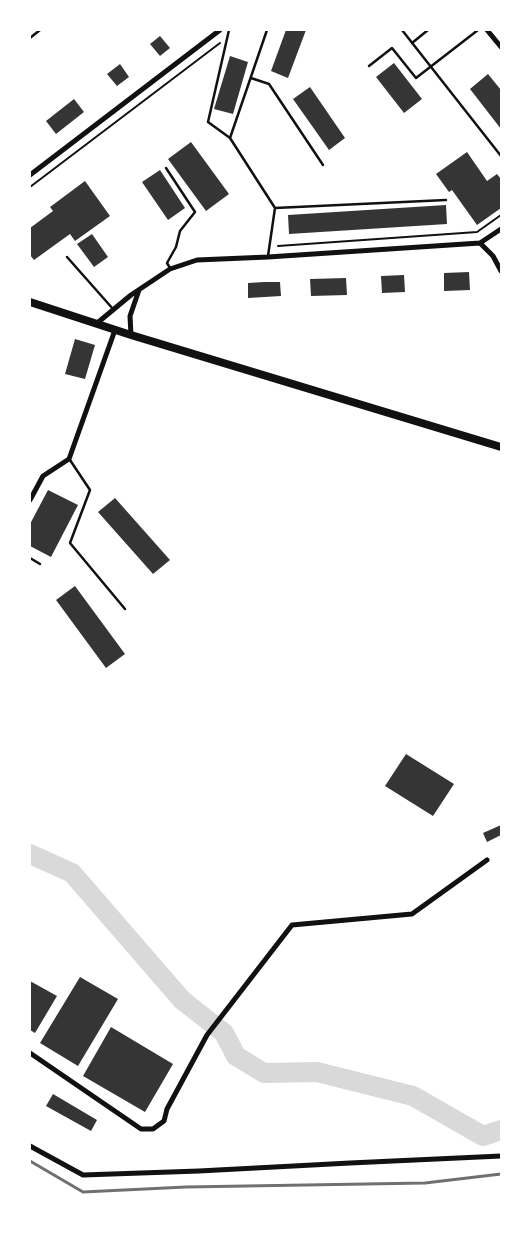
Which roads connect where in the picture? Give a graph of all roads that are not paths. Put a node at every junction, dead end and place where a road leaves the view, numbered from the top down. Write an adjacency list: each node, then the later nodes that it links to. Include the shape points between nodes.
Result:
1 (40, 30): 9 (lane)
2 (220, 30): 19 (street)
3 (229, 30): 15 (lane, via 208,122)
4 (268, 30): 14 (lane)
5 (402, 30): 10 (lane)
6 (428, 30): 10 (lane)
7 (478, 30): 13 (lane)
8 (487, 30): 11 (street)
9 (30, 38)
10 (412, 43): 13 (lane)
11 (501, 47)
12 (369, 66): 13 (lane, via 392,48 416,78)
13 (431, 66): 16 (lane)
14 (251, 78): 15 (lane); 17 (lane, via 269,84)
15 (230, 138): 21 (lane)
16 (501, 156)
17 (323, 165)
18 (166, 168): 26 (lane, via 195,212 180,230 176,247 167,263)
19 (30, 175)
20 (446, 200): 21 (lane)
21 (275, 208): 25 (lane)
22 (501, 229): 23 (street)
23 (480, 242): 25 (street); 27 (street)
24 (67, 257): 30 (lane)
25 (268, 257): 26 (street, via 197,260)
26 (170, 269): 28 (street)
27 (501, 271)
28 (139, 290): 30 (street); 33 (street, via 130,316)
29 (30, 302): 31 (main road)
30 (113, 310): 31 (street)
31 (95, 324): 32 (main road)
32 (115, 330): 33 (main road); 35 (street)
33 (131, 335): 34 (main road)
34 (501, 447)
35 (69, 459): 36 (street, via 43,476); 39 (lane, via 90,490 70,543)
36 (30, 500)
37 (30, 558): 38 (lane)
38 (40, 564)
39 (125, 609)
40 (487, 860): 41 (street, via 412,914 292,925 207,1034 164,1121 153,1129 141,1129)
41 (30, 1053)
42 (30, 1146): 43 (street, via 83,1175)
43 (501, 1156)

